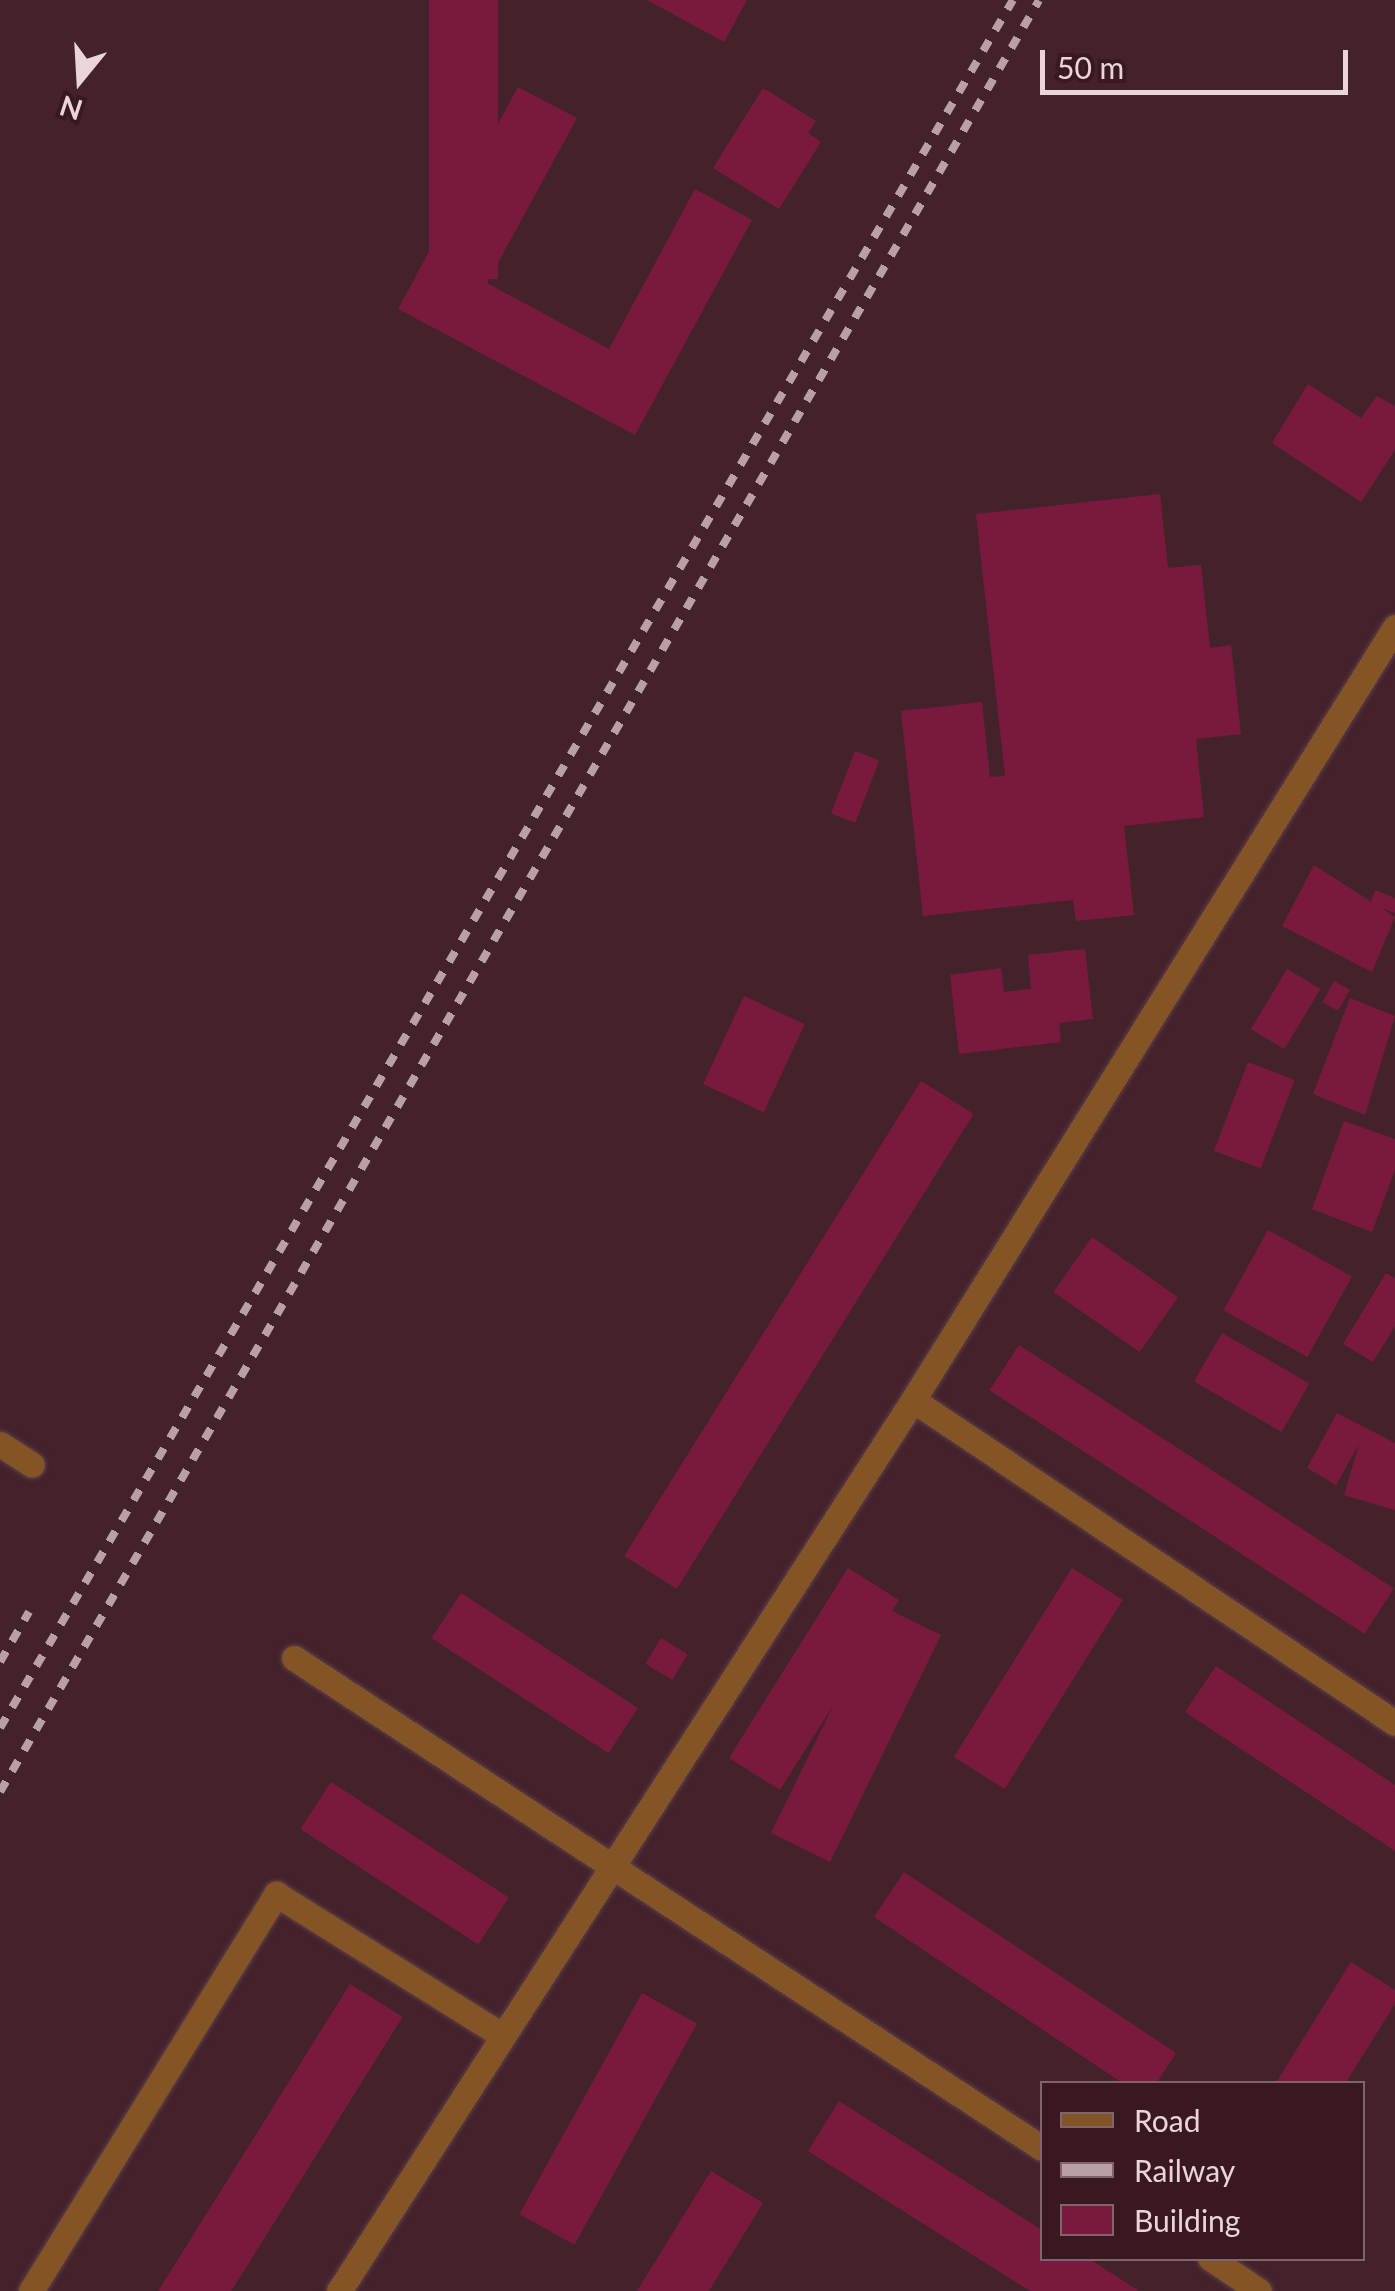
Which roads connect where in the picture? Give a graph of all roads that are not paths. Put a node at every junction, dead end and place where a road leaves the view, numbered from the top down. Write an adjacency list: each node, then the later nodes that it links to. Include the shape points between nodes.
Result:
1 (1395, 627): 2 (street)
2 (913, 1400): 6 (street); 7 (street)
3 (0, 1444): 4 (street)
4 (32, 1466)
5 (294, 1658): 7 (street)
6 (1395, 1723)
7 (611, 1864): 8 (street); 9 (street)
8 (502, 2035): 11 (street, via 276,1894); 12 (street)
9 (1040, 2147)
10 (1214, 2261): 13 (street)
11 (31, 2291)
12 (339, 2291)
13 (1259, 2291)

